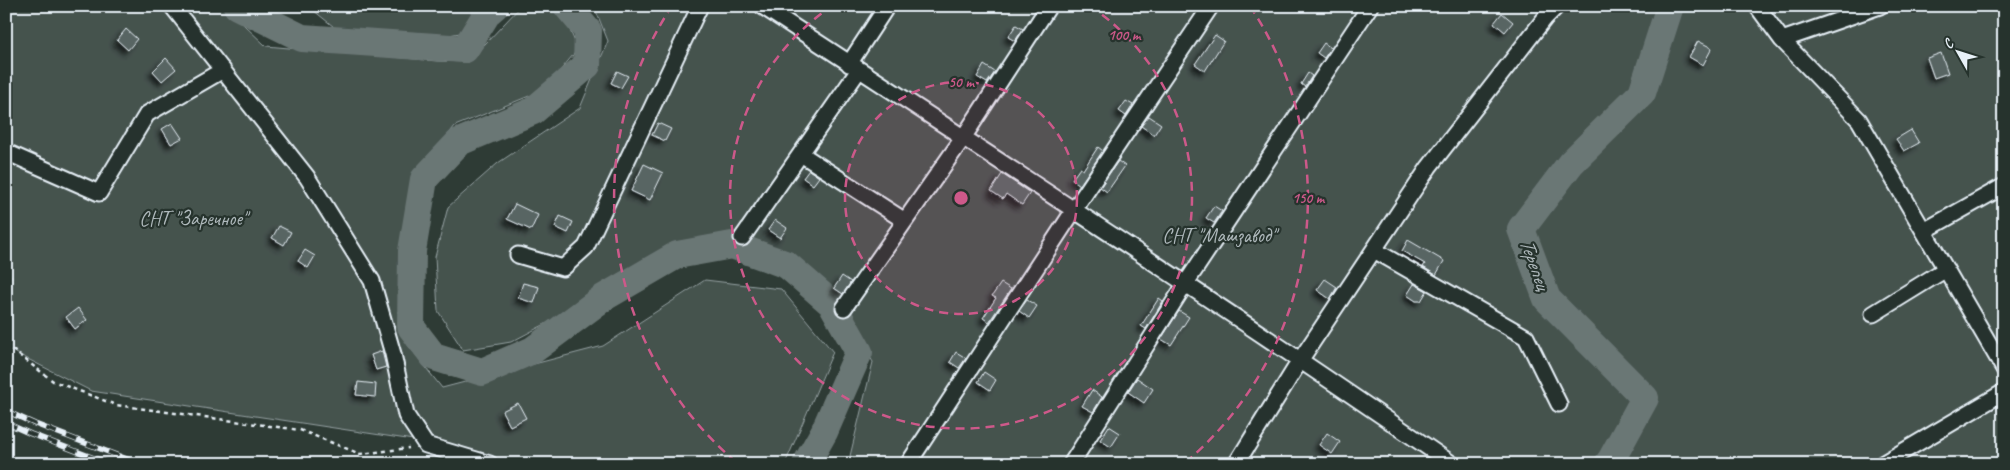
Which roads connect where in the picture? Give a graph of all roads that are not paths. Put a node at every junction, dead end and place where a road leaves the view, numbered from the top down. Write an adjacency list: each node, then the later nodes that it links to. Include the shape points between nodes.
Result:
1 (172, 6): 13 (street)
2 (700, 6): 23 (street, via 586,247 563,268)
3 (762, 6): 12 (street)
4 (887, 6): 12 (street)
5 (1049, 6): 14 (street)
6 (1211, 6): 18 (street)
7 (1370, 6): 25 (street)
8 (1556, 6): 22 (street, via 1428,167)
9 (1757, 6): 11 (street)
10 (1880, 6): 11 (street)
11 (1782, 40): 20 (street, via 1859,120)
12 (854, 67): 14 (street); 16 (street)
13 (223, 70): 15 (street, via 148,114 99,194); 32 (street, via 307,176 372,281 406,415 426,445)
14 (963, 138): 18 (street); 19 (street)
15 (6, 152)
16 (801, 154): 19 (street); 21 (street)
17 (2004, 186): 20 (street)
18 (1074, 210): 25 (street); 33 (street)
19 (905, 221): 26 (street)
20 (1924, 232): 24 (street)
21 (742, 238)
22 (1374, 250): 28 (street); 31 (street, via 1526,338)
23 (518, 255)
24 (1946, 269): 27 (street); 29 (street)
25 (1186, 283): 28 (street); 34 (street)
26 (844, 308)
27 (1873, 314)
28 (1301, 359): 35 (street); 36 (street)
29 (2004, 369)
30 (2004, 392): 37 (street)
31 (1559, 404)
32 (490, 464)
33 (908, 464)
34 (1071, 464)
35 (1236, 464)
36 (1452, 464)
37 (1882, 464)

